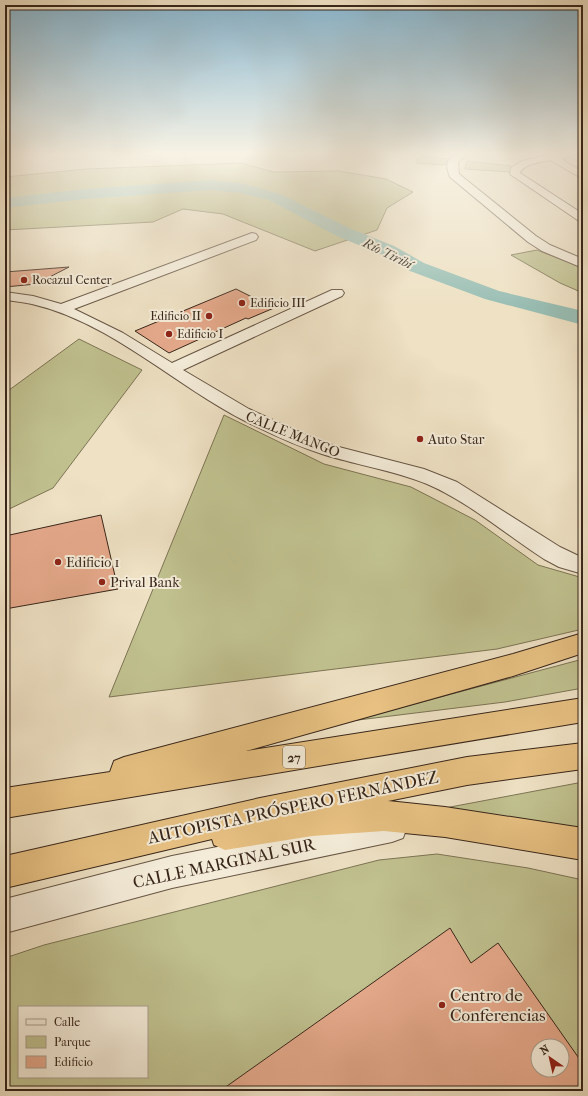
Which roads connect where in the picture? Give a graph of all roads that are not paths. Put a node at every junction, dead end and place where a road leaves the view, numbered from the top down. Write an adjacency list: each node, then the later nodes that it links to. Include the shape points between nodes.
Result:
1 (490, 204): 5 (street, via 532,239)
2 (561, 204): 3 (street)
3 (583, 219)
4 (252, 237): 8 (street)
5 (583, 264)
6 (337, 293): 9 (street)
7 (5, 296): 8 (street, CALLE MANGO, via 15,296)
8 (62, 308): 9 (street, CALLE MANGO, via 116,335)
9 (171, 369): 10 (street, CALLE MANGO, via 243,414 311,444 433,479 493,514 542,547 571,563)
10 (583, 566)
11 (583, 643): 14 (highway, via 513,665)
12 (583, 710): 14 (highway, 27)
13 (583, 756): 17 (highway, AUTOPISTA PRÓSPERO FERNÁNDEZ, via 459,772)
14 (15, 801)
15 (445, 822): 16 (highway); 17 (highway, via 384,816 312,821); 19 (street, CALLE MARGINAL SUR, via 393,826 172,872)
16 (583, 844)
17 (47, 861): 18 (highway, AUTOPISTA PRÓSPERO FERNÁNDEZ)
18 (5, 872)
19 (5, 916)

